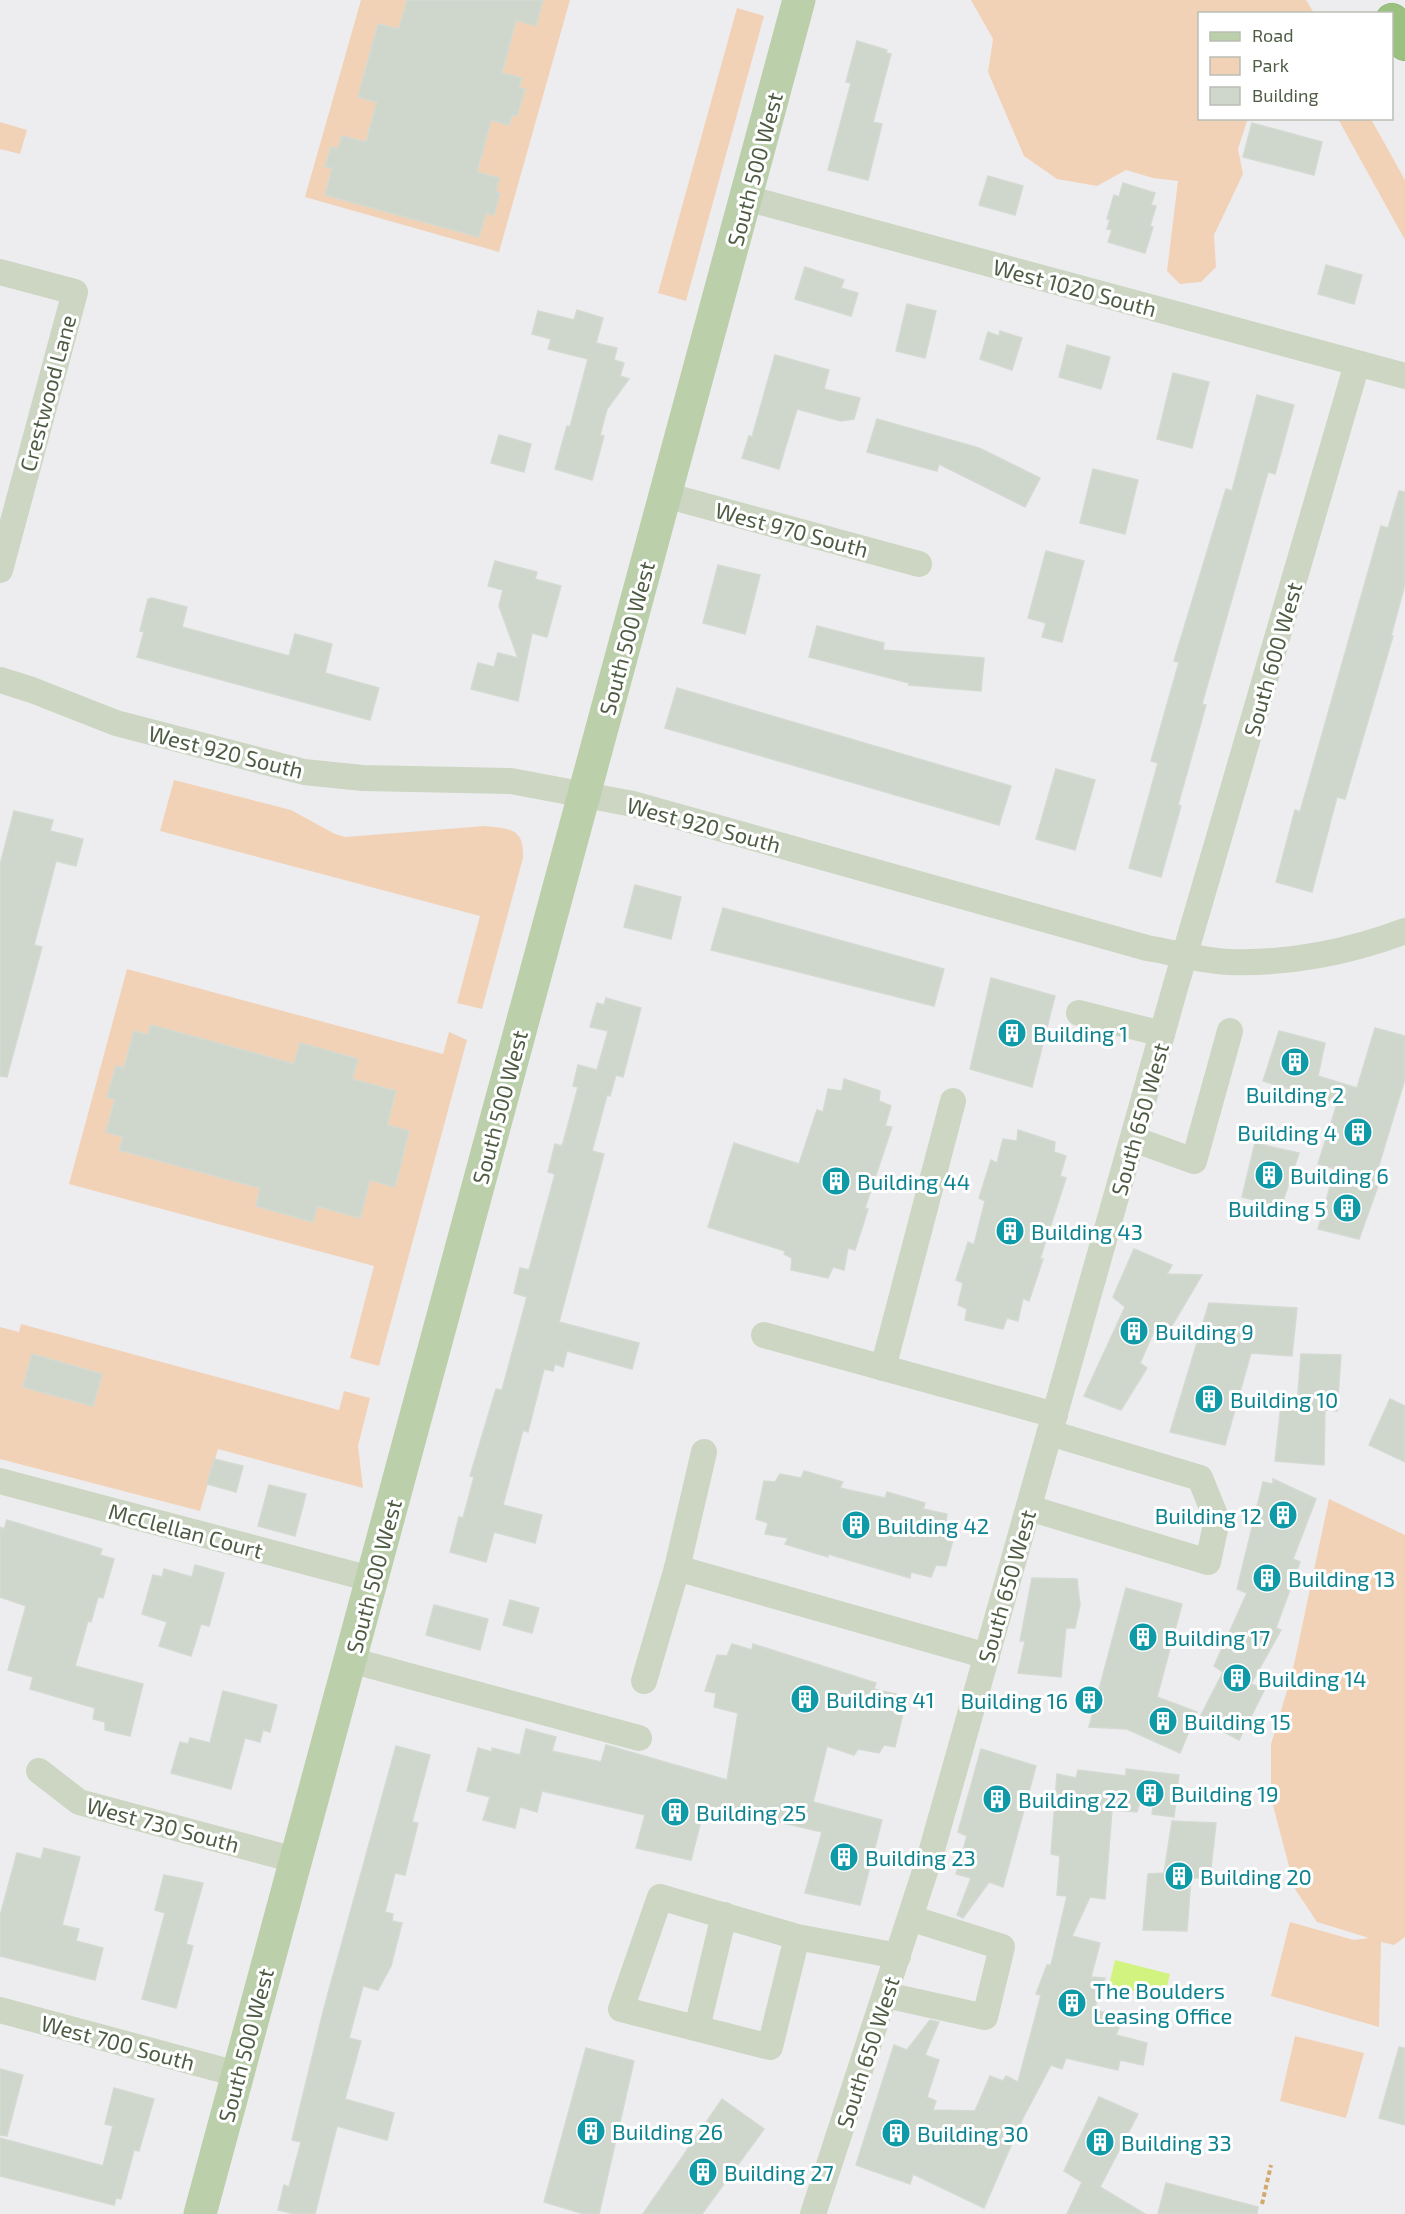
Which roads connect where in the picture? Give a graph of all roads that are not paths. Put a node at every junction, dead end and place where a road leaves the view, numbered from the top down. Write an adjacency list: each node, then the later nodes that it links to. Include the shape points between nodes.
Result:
1 (799, 0): 4 (main road, South 500 West)
2 (1393, 22): 3 (highway)
3 (1405, 44)
4 (746, 198): 6 (street, West 1020 South); 8 (main road, South 500 West)
5 (0, 272): 10 (street, Crestwood Lane, via 75,292)
6 (1357, 364): 7 (street, West 1020 South); 14 (street, South 600 West)
7 (1405, 376)
8 (665, 495): 9 (street, West 970 South); 12 (main road, South 500 West)
9 (919, 564)
10 (0, 570)
11 (0, 680): 12 (street, West 920 South, via 116,723 304,772 363,778 482,779)
12 (583, 793): 14 (street, West 920 South, via 1147,948); 27 (main road, South 500 West)
13 (1405, 931): 14 (street, West 920 South, via 1377,942 1289,960 1227,962)
14 (1187, 955): 17 (street, South 650 West)
15 (1080, 1013): 17 (street)
16 (1230, 1031): 19 (street, via 1194,1161)
17 (1162, 1034): 19 (street, South 650 West)
18 (953, 1101): 21 (street)
19 (1133, 1139): 22 (street, South 650 West)
20 (764, 1335): 21 (street)
21 (883, 1368): 22 (street)
22 (1052, 1424): 25 (street, South 650 West); 25 (street, via 1200,1478 1217,1520 1209,1562)
23 (704, 1452): 26 (street)
24 (0, 1482): 27 (street, McClellan Court)
25 (1029, 1508): 28 (street, South 650 West)
26 (677, 1568): 28 (street); 30 (street)
27 (371, 1579): 29 (main road, South 500 West)
28 (987, 1656): 35 (street, South 650 West)
29 (350, 1660): 31 (street); 33 (main road, South 500 West)
30 (644, 1682)
31 (639, 1738)
32 (39, 1771): 33 (street, West 730 South, via 79,1802)
33 (295, 1860): 41 (main road, South 500 West)
34 (724, 1916): 36 (street); 40 (street); 40 (street, via 660,1897 621,2009)
35 (910, 1918): 37 (street, South 650 West); 38 (street, via 1002,1947 985,2017)
36 (797, 1937): 37 (street); 40 (street, via 770,2047)
37 (898, 1956): 38 (street, South 650 West)
38 (886, 1995): 43 (street, South 650 West)
39 (0, 2010): 41 (street, West 700 South)
40 (697, 2028)
41 (237, 2074): 42 (main road, South 500 West)
42 (200, 2214)
43 (813, 2214)

